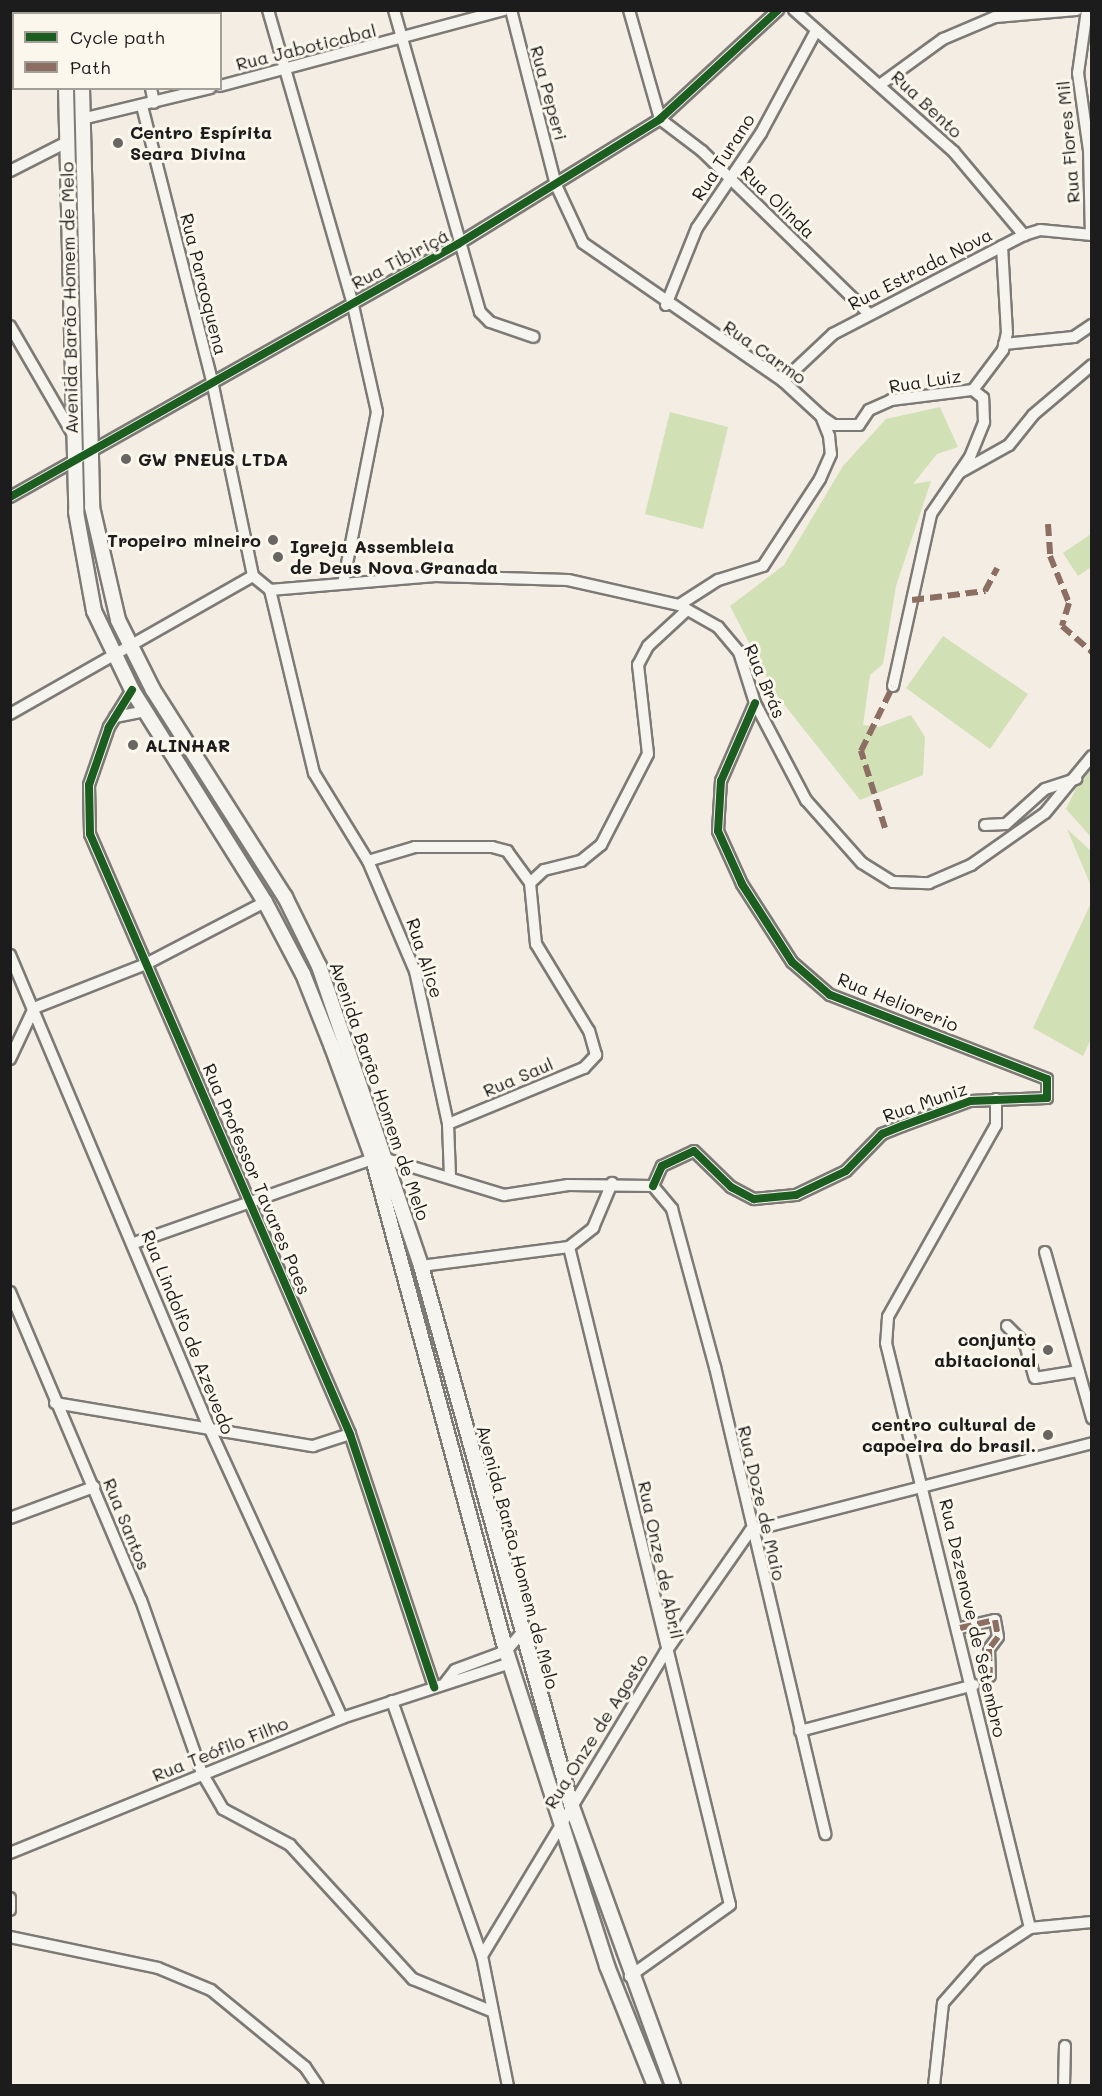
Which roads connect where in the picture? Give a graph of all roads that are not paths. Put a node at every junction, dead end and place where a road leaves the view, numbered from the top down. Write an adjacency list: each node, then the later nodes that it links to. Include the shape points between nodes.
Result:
1 (268, 10): 12 (street)
2 (394, 10): 11 (street)
3 (504, 10): 11 (street, Rua Jaboticabal)
4 (511, 10): 26 (street, Rua Peperi)
5 (629, 10): 22 (street)
6 (778, 10): 22 (street, Rua Tibiriçá)
7 (795, 10): 10 (street, Rua Bento)
8 (1077, 10): 13 (street, via 995,17 943,39)
9 (1087, 10): 28 (street, Rua Flores Mil, via 1078,74 1089,150)
10 (816, 31): 13 (street, Rua Bento); 25 (street, Rua Turano, via 760,133)
11 (401, 40): 12 (street, Rua Jaboticabal); 29 (street)
12 (282, 70): 14 (street, Rua Jaboticabal); 31 (street)
13 (881, 84): 27 (street, Rua Bento, via 954,152)
14 (222, 85)
15 (66, 90): 23 (main road, Avenida Barão Homem de Melo)
16 (82, 90): 21 (main road, Avenida Barão Homem de Melo)
17 (151, 90): 19 (street)
18 (203, 90): 19 (street)
19 (154, 104): 20 (street)
20 (142, 106): 21 (street); 39 (street, Rua Paraoquena)
21 (82, 119): 44 (main road, Avenida Barão Homem de Melo)
22 (660, 119): 25 (street, Rua Olinda); 26 (street, Rua Tibiriçá)
23 (67, 142): 24 (street); 43 (main road, Avenida Barão Homem de Melo)
24 (10, 171)
25 (729, 176): 32 (street, Rua Turano, via 697,228); 33 (street, Rua Olinda)
26 (556, 185): 29 (street, Rua Tibiriçá); 32 (street, Rua Carmo, via 583,243)
27 (1024, 235): 28 (street, Rua Estrada Nova, via 1040,230); 30 (street, Rua Estrada Nova)
28 (1091, 235)
29 (458, 244): 31 (street, Rua Tibiriçá); 36 (street, via 480,312 490,322)
30 (1002, 246): 33 (street, Rua Estrada Nova); 37 (street)
31 (352, 301): 39 (street, Rua Tibiriçá); 49 (street, via 377,412)
32 (666, 305): 40 (street, Rua Carmo)
33 (868, 313): 40 (street, Rua Estrada Nova, via 816,347)
34 (1092, 325): 37 (street, via 1074,337)
35 (10, 326): 43 (street)
36 (534, 337)
37 (1004, 344): 41 (street)
38 (1092, 365): 46 (street, via 1033,415 1009,445)
39 (212, 381): 44 (street, Rua Tibiriçá); 48 (street, Rua Paraoquena)
40 (783, 381): 42 (street, Rua Carmo)
41 (973, 390): 42 (street, Rua Luiz, via 891,400 869,410 859,425 834,425); 46 (street, via 983,398 986,414)
42 (821, 416): 51 (street, via 831,454 763,566 718,580)
43 (72, 433): 45 (main road, Avenida Barão Homem de Melo)
44 (91, 455): 45 (street, Rua Tibiriçá); 52 (main road, Avenida Barão Homem de Melo, via 100,557)
45 (73, 463): 47 (street, Rua Tibiriçá); 53 (main road, Avenida Barão Homem de Melo, via 82,561 94,611)
46 (959, 473): 54 (street, via 931,514)
47 (10, 497)
48 (254, 576): 50 (street); 52 (street)
49 (343, 583): 50 (street, Rua Brás); 51 (street, Rua Brás, via 435,576 568,580)
50 (270, 590): 63 (street, Rua Alice, via 314,773)
51 (683, 607): 56 (street, Rua Brás, via 718,627 739,652); 64 (street, via 648,646 638,664 648,754 618,805 601,845 581,861 544,870)
52 (128, 645): 53 (street); 73 (main road, Avenida Barão Homem de Melo, via 285,897 347,1040)
53 (112, 655): 55 (main road, Avenida Barão Homem de Melo); 58 (street)
54 (893, 686)
55 (132, 690): 57 (main road, Avenida Barão Homem de Melo); 59 (street, Rua Professor Tavares Paes)
56 (756, 703): 61 (street, Rua Brás, via 806,800 862,863 893,882 929,884 971,865 1045,813); 70 (street, Rua Heliorerio, via 721,781 718,831 742,884 792,962 831,995 1047,1079)
57 (146, 711): 59 (street); 65 (main road, Avenida Barão Homem de Melo)
58 (10, 714)
59 (115, 717): 67 (street, Rua Professor Tavares Paes, via 88,785 90,834)
60 (1092, 756): 61 (street, Rua Brás)
61 (1076, 779): 62 (street, via 1044,789 1006,824)
62 (985, 825)
63 (368, 861): 64 (street, via 415,847 492,847 507,851); 72 (street, Rua Alice, via 415,971)
64 (530, 884): 72 (street, Rua Saul, via 536,944 589,1031 596,1055 584,1068)
65 (266, 902): 67 (street); 73 (main road, Avenida Barão Homem de Melo, via 303,974)
66 (10, 955): 68 (street, Rua Lindolfo de Azevedo)
67 (146, 964): 68 (street); 77 (street, Rua Professor Tavares Paes)
68 (34, 1008): 69 (street); 78 (street, Rua Lindolfo de Azevedo)
69 (10, 1059)
70 (1047, 1098): 71 (street, Rua Muniz)
71 (996, 1099): 76 (street, Rua Muniz, via 970,1101 882,1134 846,1171 796,1195 754,1199 731,1187 694,1151 662,1166); 90 (street, Rua Dezenove de Setembro, via 996,1125 888,1317 886,1343)
72 (448, 1124): 74 (street, Rua Alice)
73 (378, 1159): 74 (street); 77 (street); 81 (main road, Avenida Barão Homem de Melo); 97 (main road, Avenida Barão Homem de Melo)
74 (450, 1175): 75 (street, via 504,1195)
75 (612, 1182): 76 (street); 79 (street, via 593,1228)
76 (653, 1186): 93 (street, Rua Doze de Maio, via 672,1209 715,1367)
77 (251, 1198): 78 (street); 88 (street, Rua Professor Tavares Paes)
78 (134, 1243): 87 (street, Rua Lindolfo de Azevedo)
79 (569, 1247): 81 (street); 96 (street, Rua Onze de Abril)
80 (1044, 1252): 84 (street)
81 (421, 1266): 95 (main road, Avenida Barão Homem de Melo)
82 (10, 1292): 85 (street, Rua Santos)
83 (1007, 1326): 84 (street, via 1025,1344 1035,1378)
84 (1078, 1371): 86 (street)
85 (55, 1403): 87 (street); 91 (street, Rua Santos)
86 (1092, 1418)
87 (208, 1425): 88 (street, via 313,1446); 102 (street, Rua Lindolfo de Azevedo)
88 (350, 1434): 100 (street, Rua Professor Tavares Paes)
89 (1092, 1443): 90 (street)
90 (924, 1483): 93 (street); 94 (street, Rua Dezenove de Setembro)
91 (94, 1487): 92 (street); 104 (street, Rua Santos)
92 (10, 1518)
93 (750, 1531): 96 (street, Rua Onze de Agosto); 103 (street, Rua Doze de Maio)
94 (960, 1628): 98 (street, via 995,1620 998,1637 989,1649); 99 (street, Rua Dezenove de Setembro)
95 (520, 1635): 97 (street); 105 (main road, Avenida Barão Homem de Melo)
96 (665, 1653): 105 (street, Rua Onze de Agosto); 116 (street, Rua Onze de Abril, via 730,1905)
97 (508, 1657): 100 (street, Rua Teófilo Filho, via 455,1670 445,1683); 106 (main road, Avenida Barão Homem de Melo)
98 (990, 1676)
99 (974, 1685): 103 (street); 112 (street, Rua Dezenove de Setembro)
100 (434, 1687): 101 (street, Rua Teófilo Filho)
101 (392, 1701): 102 (street, Rua Teófilo Filho); 114 (street)
102 (342, 1718): 104 (street, Rua Teófilo Filho)
103 (800, 1731): 107 (street, Rua Doze de Maio)
104 (202, 1773): 108 (street, Rua Teófilo Filho); 117 (street, Rua Santos, via 222,1809 290,1845 413,1979)
105 (571, 1804): 106 (street, Rua Onze de Agosto); 116 (main road, Avenida Barão Homem de Melo)
106 (559, 1822): 114 (street, Rua Onze de Agosto); 115 (main road, Avenida Barão Homem de Melo)
107 (825, 1834)
108 (10, 1853)
109 (10, 1898): 110 (street)
110 (10, 1910)
111 (1092, 1922): 112 (street)
112 (1030, 1928): 123 (street, via 980,1961 943,2003)
113 (10, 1937): 119 (street, via 158,1968 211,1990 305,2067)
114 (482, 1956): 117 (street)
115 (607, 1966): 116 (main road, via 617,1978); 121 (main road, Avenida Barão Homem de Melo)
116 (630, 1976): 122 (main road, Avenida Barão Homem de Melo)
117 (491, 2011): 120 (street)
118 (1065, 2046): 124 (street)
119 (318, 2085)
120 (508, 2085)
121 (655, 2085)
122 (674, 2085)
123 (934, 2085)
124 (1064, 2085)

